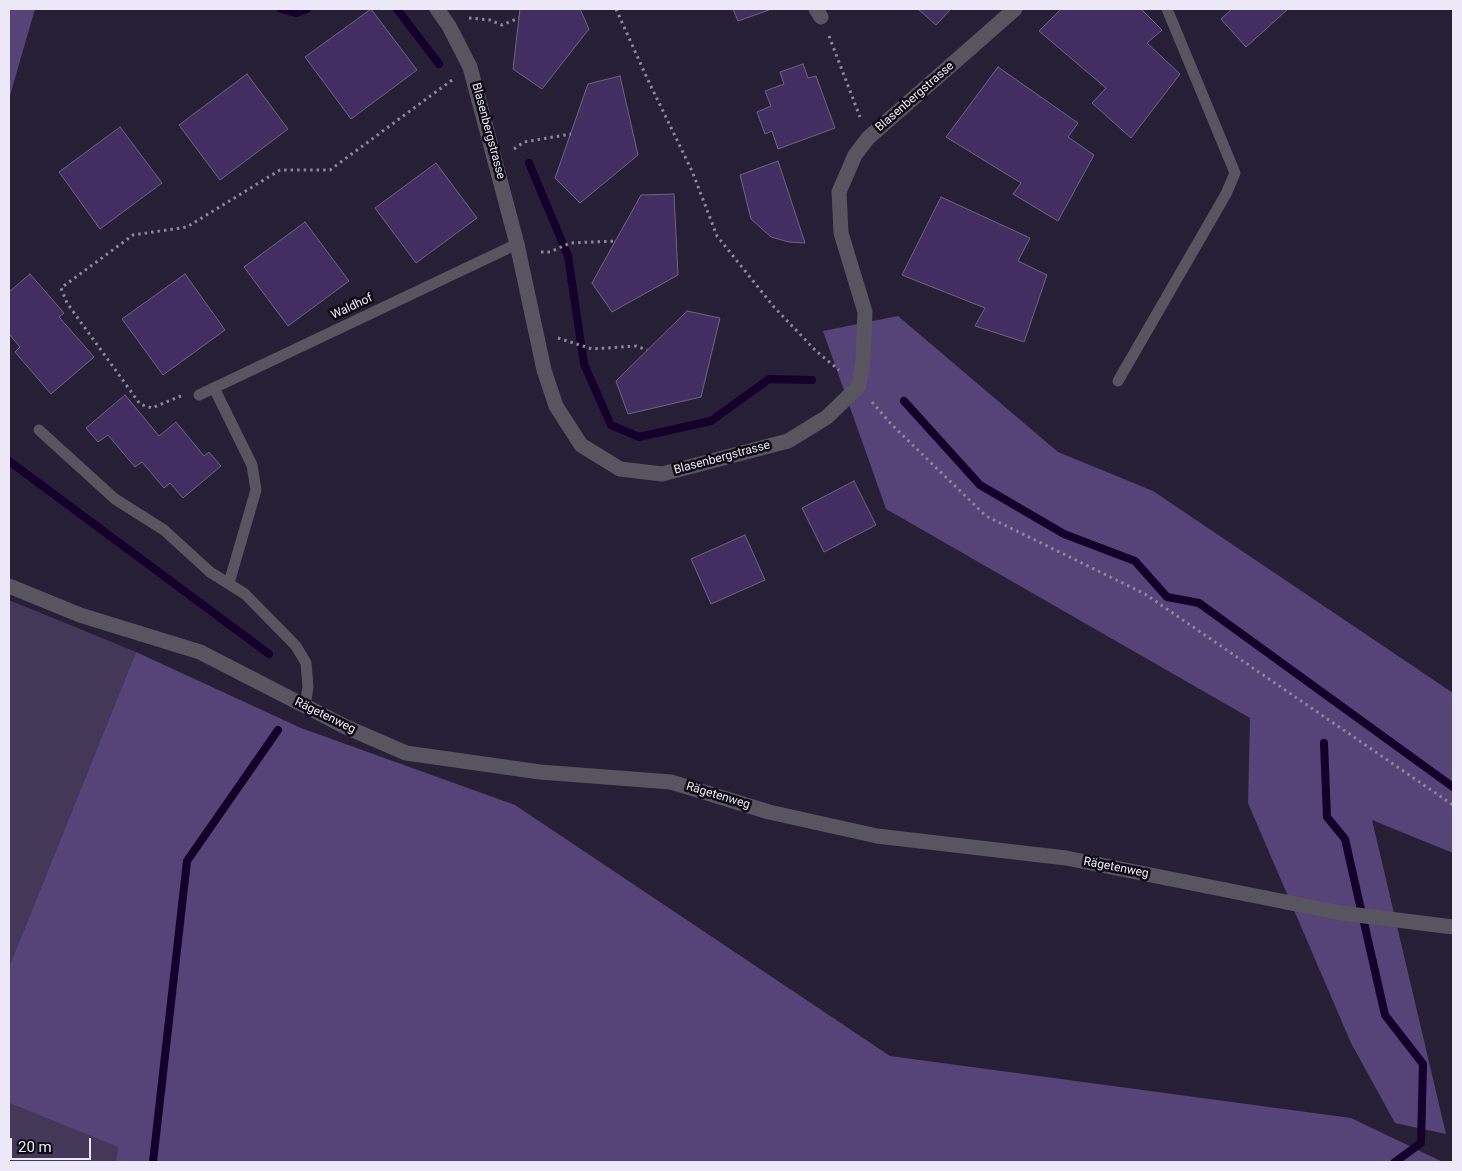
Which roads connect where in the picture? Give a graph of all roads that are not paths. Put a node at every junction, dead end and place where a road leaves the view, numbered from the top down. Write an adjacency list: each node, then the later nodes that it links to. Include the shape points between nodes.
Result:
1 (437, 9): 4 (street, Blasenbergstrasse, via 470,67)
2 (1015, 9): 4 (street, Blasenbergstrasse, via 868,138 855,155 840,192 842,233 865,312 859,386 827,417 788,441 662,474 620,469 581,445 556,406 544,370)
3 (1167, 9): 5 (lane, via 1235,173)
4 (518, 244): 6 (lane, Waldhof)
5 (1118, 381)
6 (214, 388): 7 (lane, Waldhof); 9 (lane, via 252,465 256,490)
7 (199, 395)
8 (39, 430): 9 (lane, via 115,498 164,530 210,572)
9 (229, 584): 11 (lane, via 245,594 296,646 306,663 308,687)
10 (9, 586): 11 (street, Rägetenweg, via 80,616 200,652)
11 (305, 706): 12 (street, Rägetenweg, via 406,752 540,772 671,782 769,812 877,836 1066,858 1341,913)
12 (1453, 927)

